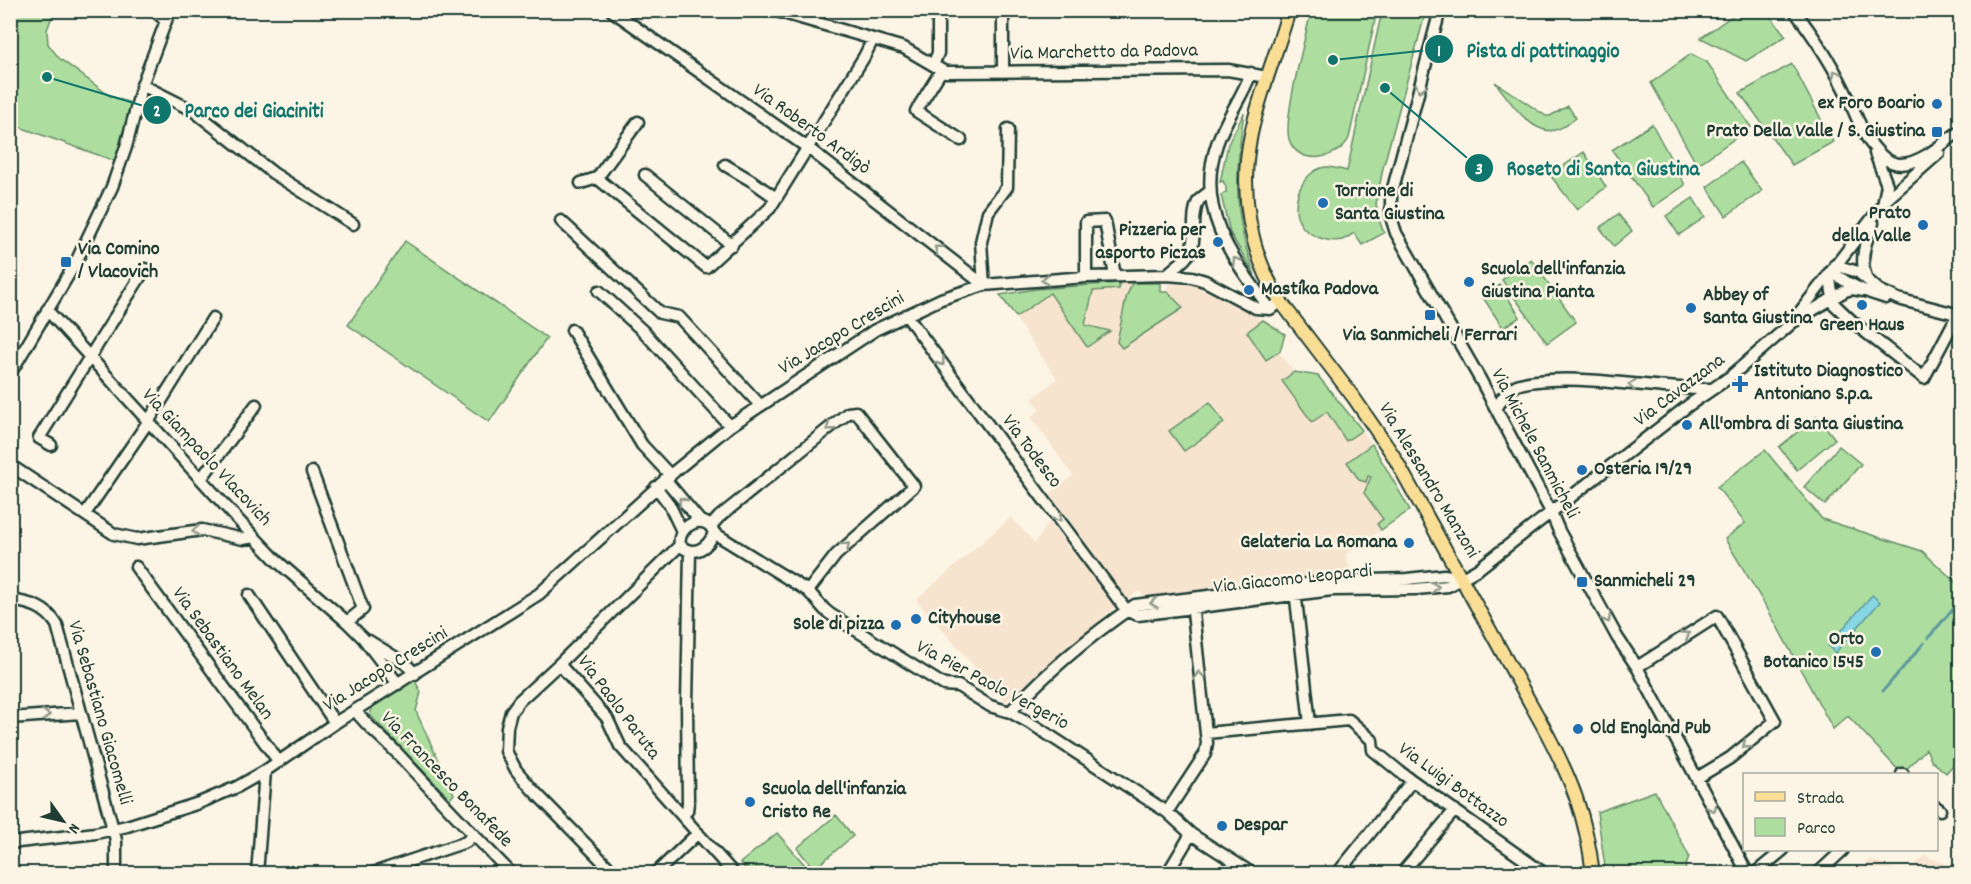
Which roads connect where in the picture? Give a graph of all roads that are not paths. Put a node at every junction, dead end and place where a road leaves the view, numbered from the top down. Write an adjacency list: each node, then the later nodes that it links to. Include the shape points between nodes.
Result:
1 (154, 10): 9 (street)
2 (773, 10): 10 (street, Via Marchetto da Padova)
3 (938, 10): 11 (street)
4 (1003, 10): 12 (street)
5 (1289, 10): 14 (main road, Via Alessandro Manzoni)
6 (1440, 10): 55 (street, Via Michele Sanmicheli, one-way to 55, via 1392,196 1391,217 1399,239)
7 (1794, 10): 20 (street, one-way to 7, via 1818,42)
8 (620, 13): 21 (street, Via Roberto Ardigò)
9 (168, 16): 15 (street)
10 (873, 39): 11 (street, Via Marchetto da Padova, via 904,48); 21 (street)
11 (937, 68): 12 (street, Via Marchetto da Padova); 19 (street, via 916,111)
12 (1003, 72): 13 (street, Via Marchetto da Padova)
13 (1251, 73): 14 (street, Via Marchetto da Padova); 26 (street, Via Alessandro Manzoni, via 1216,145)
14 (1267, 77): 43 (main road, Via Alessandro Manzoni, via 1247,156 1247,194 1258,256)
15 (142, 85): 30 (street, via 194,111 273,173); 44 (street, via 112,187 76,262)
16 (638, 122): 24 (street)
17 (1008, 129): 38 (street, via 1007,187 988,213 981,242)
18 (1960, 133): 20 (street, via 1910,163 1886,160); 28 (street, via 1895,190)
19 (961, 140)
20 (1871, 144): 28 (street, via 1887,189)
21 (808, 148): 27 (street); 38 (street, Via Roberto Ardigò, one-way to 21)
22 (726, 165): 27 (street)
23 (645, 175): 31 (street)
24 (597, 178): 25 (street); 31 (street, via 706,267)
25 (581, 183)
26 (1210, 191): 34 (street, via 1198,204 1188,256); 43 (street, Via Alessandro Manzoni, one-way to 26, via 1229,251 1217,227)
27 (776, 198): 31 (street, via 765,215)
28 (1879, 210): 33 (street); 37 (street, via 1864,253)
29 (561, 220): 54 (street, via 660,313 679,317)
30 (353, 224)
31 (732, 245)
32 (145, 269): 50 (street)
33 (1832, 269): 37 (street, via 1852,270); 40 (street); 41 (street); 48 (street)
34 (1167, 275): 35 (street, Via Jacopo Crescini); 43 (street, Via Jacopo Crescini, via 1205,281 1256,309)
35 (1115, 276): 36 (street, Via Jacopo Crescini); 36 (street, via 1105,221 1086,222)
36 (1086, 277): 38 (street, Via Jacopo Crescini, one-way to 38)
37 (1866, 277): 42 (street, via 1879,290)
38 (984, 285): 46 (street, Via Jacopo Crescini, via 941,298)
39 (599, 291): 57 (street, via 644,332)
40 (1864, 291): 41 (street, Via Cavazzana, via 1849,290); 42 (street)
41 (1832, 298): 45 (street, via 1854,323 1922,382); 48 (street, Via Cavazzana)
42 (1898, 299): 45 (street)
43 (1275, 305): 72 (main road, Via Alessandro Manzoni, via 1380,435)
44 (47, 310): 50 (street, Via Giampaolo Vlacovich); 51 (street)
45 (1959, 314)
46 (906, 315): 54 (street, Via Jacopo Crescini, via 875,330); 78 (street, Via Todesco, one-way to 78)
47 (213, 318): 56 (street)
48 (1792, 322): 52 (street, Via Cavazzana, via 1751,360)
49 (572, 330): 61 (street, Via Pier Paolo Vergerio, via 642,445)
50 (89, 357): 56 (street, Via Giampaolo Vlacovich); 58 (street, via 39,438)
51 (10, 374)
52 (1711, 389): 55 (street, one-way to 55, via 1577,380 1532,381 1509,391); 64 (street, Via Cavazzana)
53 (256, 405): 62 (street)
54 (760, 405): 57 (street, Via Jacopo Crescini)
55 (1496, 409): 64 (street, Via Michele Sanmicheli)
56 (148, 422): 62 (street, Via Giampaolo Vlacovich); 65 (street)
57 (730, 426): 61 (street, Via Jacopo Crescini)
58 (51, 445)
59 (10, 465): 65 (street)
60 (312, 472): 79 (street, via 363,609)
61 (667, 477): 63 (street, Via Jacopo Crescini); 66 (street, Via Pier Paolo Vergerio, one-way to 61)
62 (201, 479): 68 (street, Via Giampaolo Vlacovich)
63 (656, 487): 67 (street); 83 (street, Via Jacopo Crescini, via 539,594)
64 (1551, 512): 72 (street, Via Giacomo Leopardi); 82 (street, Via Michele Sanmicheli, one-way to 82)
65 (85, 514): 68 (street, one-way to 65, via 202,530 137,539 114,534)
66 (708, 527): 67 (street, via 688,526); 70 (street, via 707,545); 74 (street, Via Pier Paolo Vergerio); 74 (street, one-way to 66, via 836,555 914,486 856,412 848,413)
67 (682, 531): 69 (street)
68 (254, 537): 79 (street, Via Giampaolo Vlacovich)
69 (680, 545): 70 (street); 81 (street, Via Paolo Paruta)
70 (690, 551): 98 (street, via 688,803)
71 (136, 567): 92 (street, Via Sebastiano Melan)
72 (1462, 578): 73 (street, Via Giacomo Leopardi, via 1434,587); 118 (main road, Via Alessandro Manzoni, via 1574,787)
73 (1295, 590): 77 (street, Via Giacomo Leopardi); 90 (street)
74 (808, 591): 86 (street, Via Pier Paolo Vergerio, via 825,610 937,681 958,686 990,706)
75 (249, 595): 89 (street)
76 (10, 600): 87 (street, Via Sebastiano Giacomelli, via 31,603 51,615)
77 (1192, 603): 78 (street, Via Giacomo Leopardi, via 1138,615); 91 (street, one-way to 77)
78 (1127, 611): 86 (street, via 1114,618)
79 (347, 622): 80 (street, Via Giampaolo Vlacovich)
80 (363, 638): 83 (street, Via Giampaolo Vlacovich, via 404,662); 84 (street, Via Giampaolo Vlacovich)
81 (559, 664): 98 (street, Via Paolo Paruta, via 607,718 620,746); 110 (street, via 511,712 506,751 532,789)
82 (1637, 667): 94 (street, Via Michele Sanmicheli); 94 (street, one-way to 94, via 1717,616 1775,721 1730,758)
83 (415, 674): 84 (street, Via Jacopo Crescini)
84 (398, 684): 85 (street, Via Jacopo Crescini)
85 (355, 710): 89 (street, Via Jacopo Crescini); 102 (street, Via Francesco Bonafede)
86 (1011, 712): 97 (street, Via Pier Paolo Vergerio)
87 (81, 713): 88 (street, one-way to 87); 99 (street, Via Sebastiano Giacomelli)
88 (10, 718)
89 (335, 723): 92 (street, Via Jacopo Crescini)
90 (1310, 724): 91 (street, Via Luigi Bottazzo); 95 (street, Via Luigi Bottazzo, via 1349,720 1372,740 1373,750)
91 (1206, 733): 97 (street, via 1205,754)
92 (279, 762): 93 (street, Via Jacopo Crescini)
93 (265, 771): 99 (street, Via Jacopo Crescini, via 199,803); 107 (street)
94 (1697, 778): 119 (street, Via Michele Sanmicheli, one-way to 119)
95 (1412, 781): 96 (street, Via Luigi Bottazzo); 115 (street)
96 (1455, 810): 116 (street); 117 (street, Via Luigi Bottazzo)
97 (1167, 812): 101 (street, Via Pier Paolo Vergerio)
98 (682, 815): 100 (street, Via Paolo Paruta)
99 (113, 829): 103 (street, Via Jacopo Crescini); 106 (street, Via Sebastiano Giacomelli)
100 (698, 833): 111 (street); 112 (street, Via Paolo Paruta)
101 (1191, 834): 113 (street); 114 (street, Via Pier Paolo Vergerio)
102 (473, 835): 108 (street, via 466,842); 109 (street, Via Francesco Bonafede)
103 (10, 843)
104 (1782, 851): 120 (street)
105 (1841, 851): 121 (street)
106 (116, 873)
107 (257, 873)
108 (370, 873)
109 (512, 873)
110 (615, 873)
111 (655, 873)
112 (734, 873)
113 (1167, 873)
114 (1253, 873)
115 (1337, 873)
116 (1401, 873)
117 (1545, 873)
118 (1593, 873)
119 (1748, 873)
120 (1754, 873)
121 (1817, 873)

